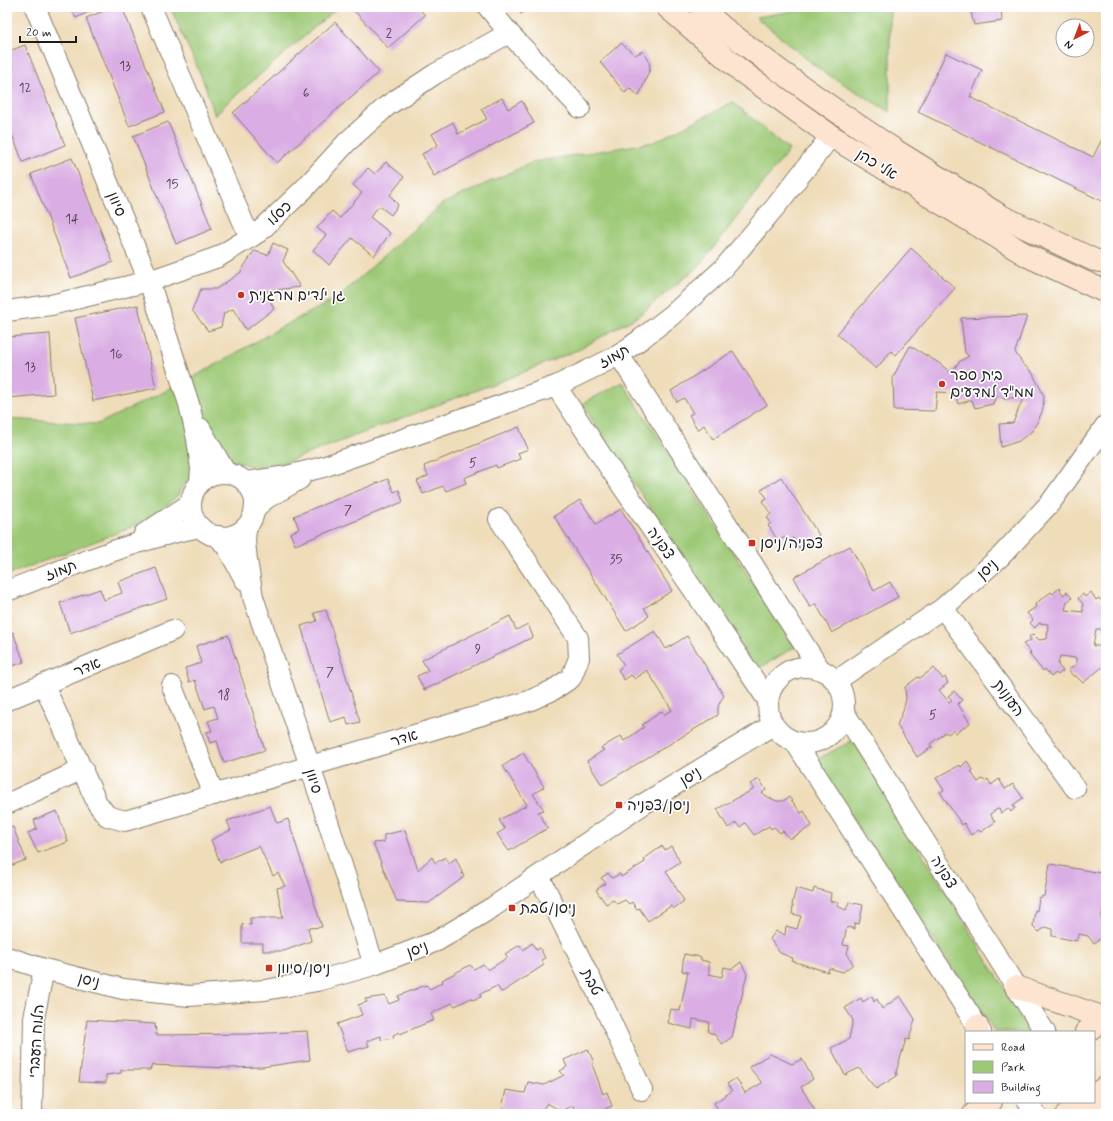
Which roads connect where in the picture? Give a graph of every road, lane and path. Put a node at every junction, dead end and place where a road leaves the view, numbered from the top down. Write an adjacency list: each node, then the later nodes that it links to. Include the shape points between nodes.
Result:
1 (35, 7): 11 (street, סיוון)
2 (151, 7): 9 (street)
3 (488, 7): 6 (street)
4 (666, 7): 8 (street, אלי כהן, via 741,71)
5 (700, 7): 10 (street, אלי כהן, via 780,71 893,149 1001,216 1094,260)
6 (509, 33): 7 (street); 9 (street, כסלו, via 435,74 387,106 347,142 305,188)
7 (580, 108)
8 (831, 136): 12 (street, אלי כהן, via 1028,256); 14 (street, תמוז, via 723,269 672,315)
9 (250, 238): 11 (street, כסלו, via 218,257)
10 (1106, 262)
11 (149, 281): 13 (street, כסלו, via 51,306); 16 (street, סיוון)
12 (1106, 292)
13 (7, 311)
14 (619, 355): 15 (street, תמוז); 33 (street)
15 (556, 386): 18 (street, תמוז); 37 (street, צפניה)
16 (189, 404): 19 (street, סיוון); 20 (street, סיוון, via 197,439)
17 (1106, 424): 31 (street, ניסן, via 1051,502 1001,556)
18 (323, 467): 21 (street, תמוז); 23 (street, תמוז, via 280,490)
19 (226, 473): 20 (street, via 217,473); 21 (street)
20 (200, 481): 22 (street)
21 (246, 482): 23 (street, via 254,498)
22 (190, 504): 25 (street); 28 (street, תמוז)
23 (255, 508): 26 (street)
24 (499, 519): 42 (street, אדר, via 578,638 579,658 571,678 529,701)
25 (200, 527): 27 (street, via 205,532); 28 (street, תמוז)
26 (246, 527): 27 (street, via 233,535); 30 (street, סיוון, via 245,542)
27 (218, 536): 30 (street, סיוון, via 228,549)
28 (116, 549): 29 (street, תמוז)
29 (7, 591)
30 (253, 596): 42 (street, סיוון)
31 (944, 608): 34 (street, ניסן); 44 (street, העונות)
32 (173, 630): 35 (street, אדר)
33 (819, 668): 34 (street); 37 (street, via 800,666 790,669 775,681)
34 (836, 681): 39 (street, via 844,701)
35 (44, 684): 38 (street, אדר); 43 (street, אדר)
36 (172, 686): 45 (street)
37 (767, 699): 40 (street, via 769,717)
38 (7, 700)
39 (844, 712): 41 (street, via 840,724 820,741); 51 (street, צפניה)
40 (773, 725): 41 (street, via 782,735); 47 (street, ניסן, via 646,803)
41 (795, 742): 53 (street)
42 (310, 766): 45 (street, אדר); 49 (street, סיוון)
43 (83, 770): 45 (street, אדר, via 97,803 107,816 125,821); 46 (street)
44 (1075, 788)
45 (214, 795)
46 (7, 804)
47 (539, 876): 49 (street, ניסן, via 437,941); 57 (street, טבת, via 603,1004)
48 (7, 957): 50 (street, ניסן)
49 (374, 965): 50 (street, ניסן, via 317,981 265,990 189,996 123,989)
50 (44, 969): 64 (street, הלוח העברי, via 34,1018)
51 (1016, 987): 52 (street); 54 (street, צפניה)
52 (1105, 1018): 55 (street)
53 (979, 1030)
54 (1044, 1031)
55 (1087, 1031)
56 (1106, 1087): 58 (street)
57 (642, 1090)
58 (1095, 1095)
59 (971, 1103): 65 (street)
60 (990, 1103): 66 (street)
61 (1029, 1103): 67 (street)
62 (1084, 1103): 68 (street)
63 (1093, 1103): 69 (street)
64 (32, 1114)
65 (966, 1114)
66 (974, 1114)
67 (1036, 1114)
68 (1067, 1114)
69 (1100, 1114)

